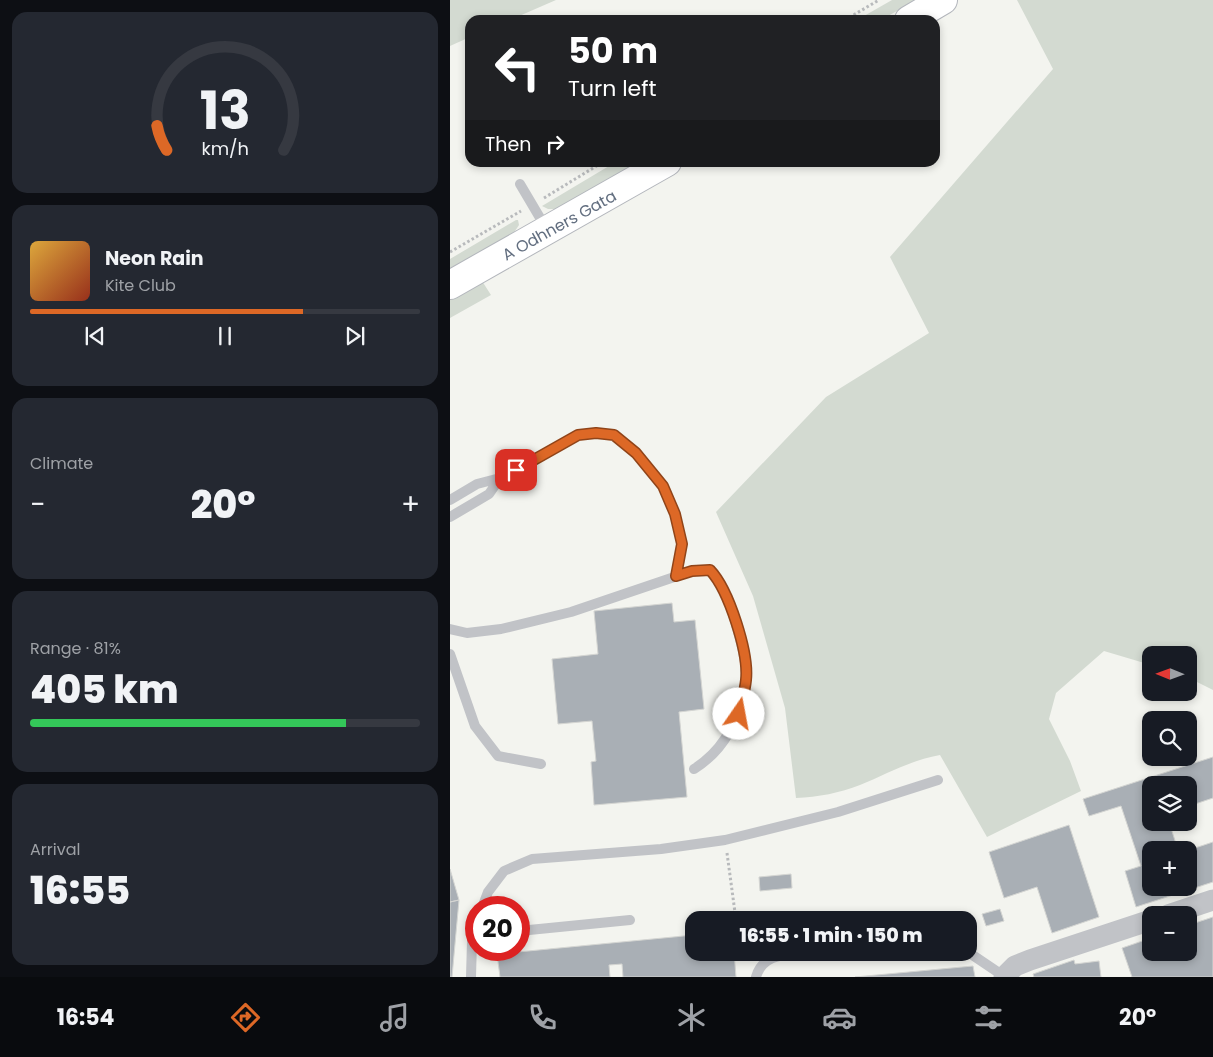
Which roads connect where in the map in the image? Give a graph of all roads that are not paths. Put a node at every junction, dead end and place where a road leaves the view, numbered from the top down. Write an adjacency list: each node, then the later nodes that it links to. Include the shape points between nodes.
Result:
1 (943, 0): 2 (street)
2 (918, 15)
3 (658, 167): 5 (street, A Odhners Gata)
4 (520, 184): 5 (lane)
5 (548, 231): 6 (street, A Odhners Gata)
6 (450, 285)
7 (500, 478): 8 (lane, via 477,484); 9 (lane, via 489,494); 10 (lane, via 578,435 614,435 636,453 663,486 675,514 682,544)
8 (450, 500)
9 (450, 517)
10 (676, 576): 11 (lane, via 570,612 501,629 467,633); 14 (lane, via 710,570 719,580 741,640 746,678 739,714 724,743)
11 (450, 629)
12 (450, 654): 13 (lane, via 475,726 498,756)
13 (541, 764)
14 (694, 770)
15 (938, 780): 16 (lane, via 838,812 725,840 661,849 532,859 504,871)
16 (486, 896)
17 (1213, 900): 18 (street)
18 (1195, 906)
19 (630, 920): 21 (lane)
20 (1142, 923): 27 (street, via 1030,960 1015,966)
21 (530, 930)
22 (977, 958): 27 (lane)
23 (472, 961): 25 (lane)
24 (765, 961): 26 (lane)
25 (471, 977)
26 (756, 977)
27 (1004, 977)

